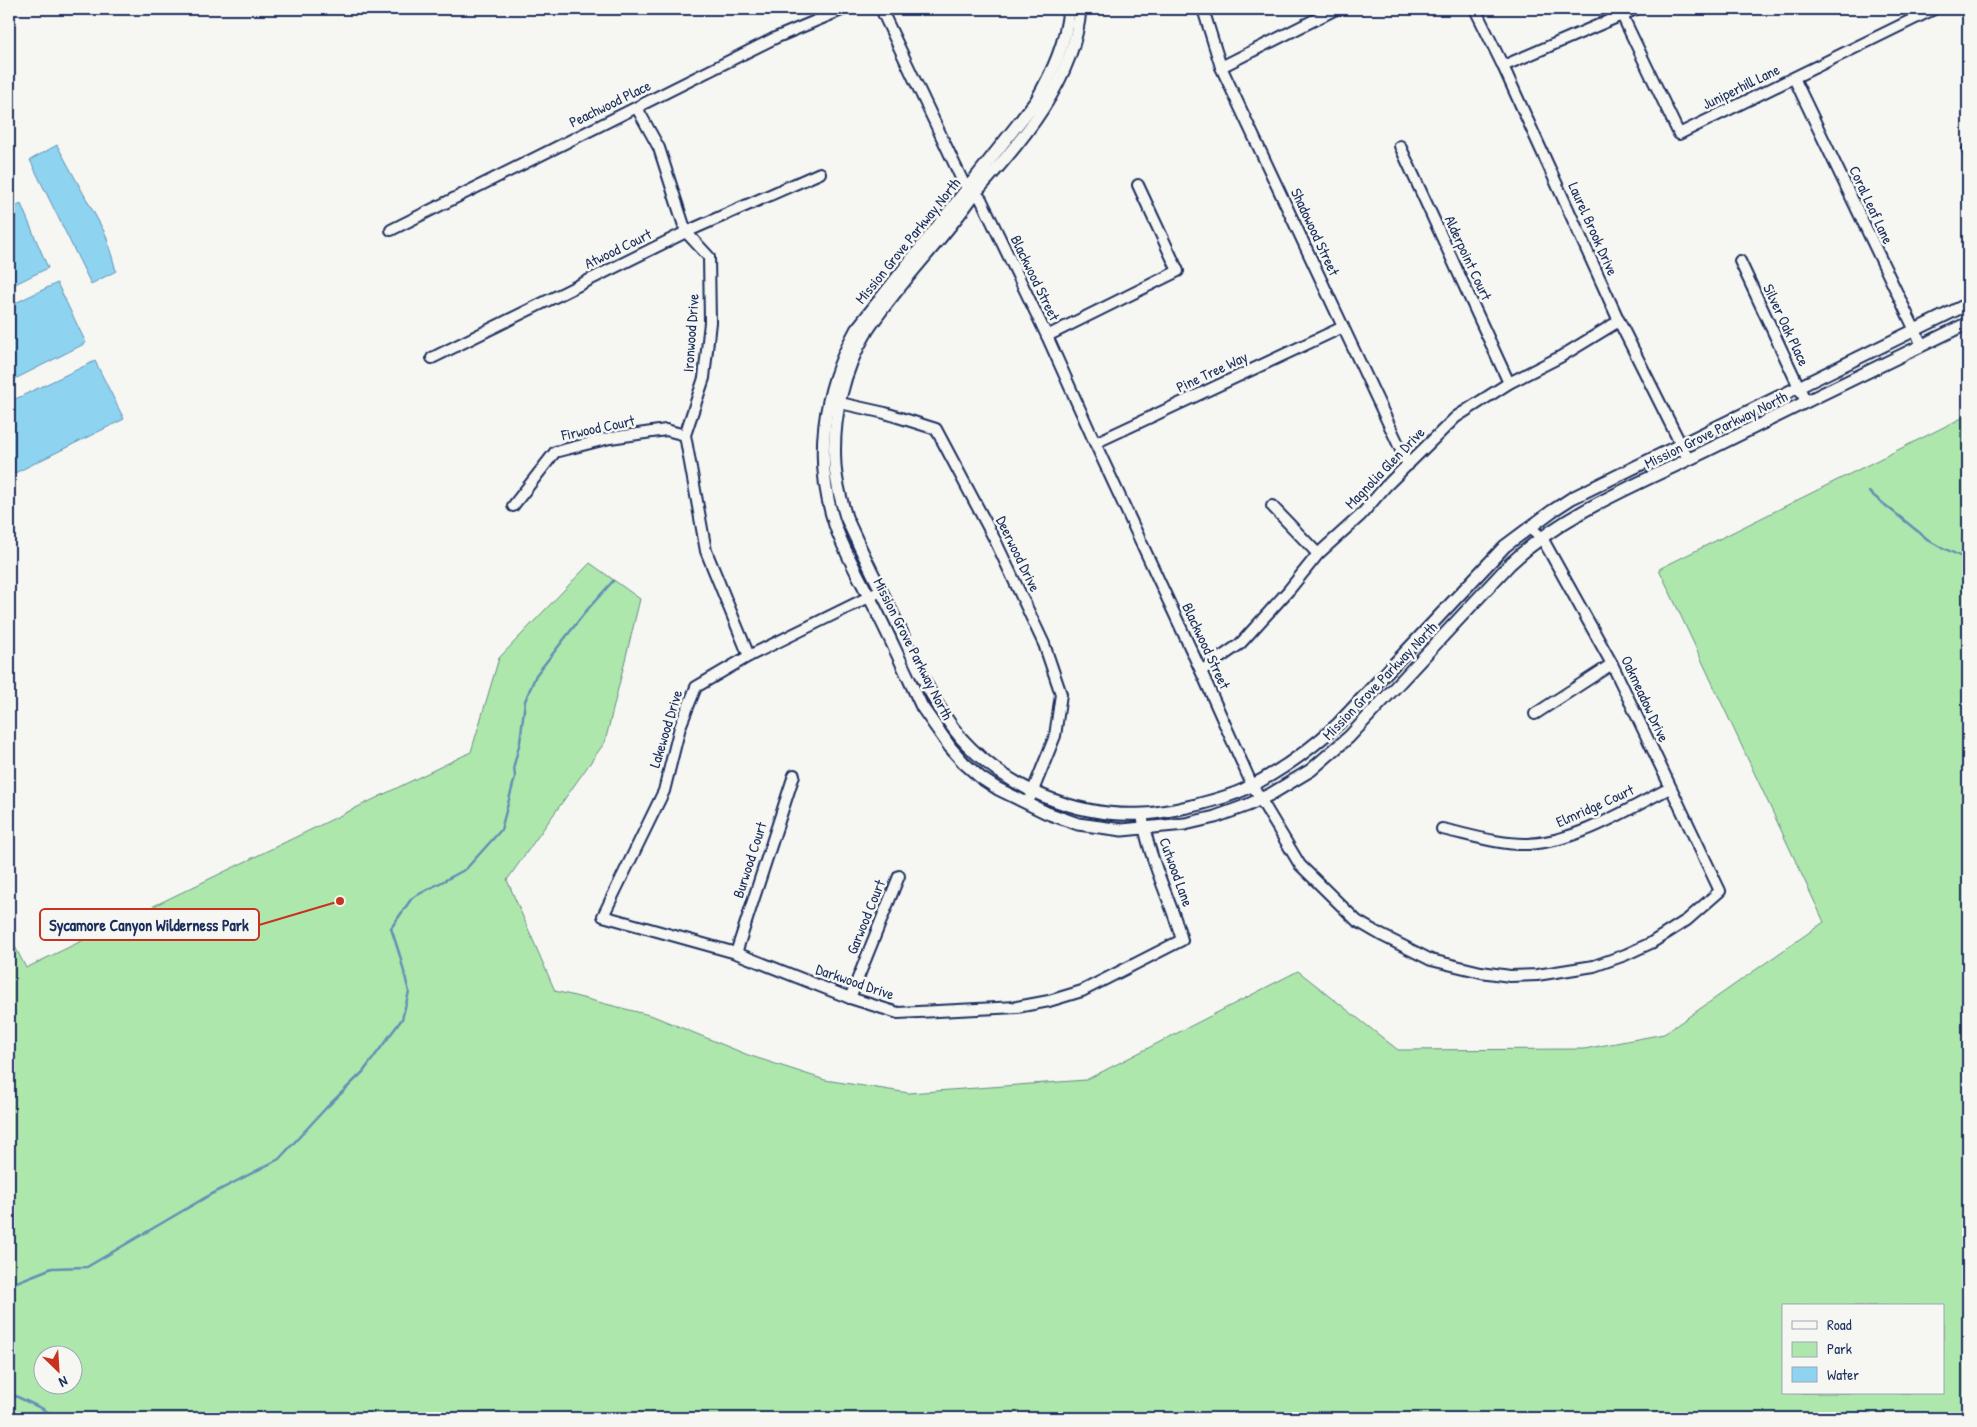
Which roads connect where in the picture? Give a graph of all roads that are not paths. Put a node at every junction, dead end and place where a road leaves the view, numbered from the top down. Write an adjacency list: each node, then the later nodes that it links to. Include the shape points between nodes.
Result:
1 (844, 9): 16 (street, Peachwood Place, via 775,38)
2 (882, 9): 20 (street, Blackwood Street, via 963,182)
3 (1069, 9): 20 (street, Mission Grove Parkway North, via 1065,37 1049,79)
4 (1080, 9): 20 (street, Mission Grove Parkway North, via 1078,31 1061,78 1030,125)
5 (1203, 9): 14 (street, Shadowood Street)
6 (1336, 9): 14 (street)
7 (1475, 9): 13 (street, Laurel Brook Drive)
8 (1636, 9): 11 (street)
9 (1908, 9): 12 (street)
10 (1934, 9): 12 (street, Juniperhill Lane)
11 (1622, 16): 13 (street); 15 (street, Juniperhill Lane, via 1679,134)
12 (1913, 19): 15 (street, Juniperhill Lane)
13 (1503, 66): 25 (street, Laurel Brook Drive)
14 (1221, 67): 27 (street, Shadowood Street)
15 (1794, 78): 28 (street, Coral Leaf Lane)
16 (637, 108): 21 (street, Peachwood Place); 22 (street, Ironwood Drive, via 659,148)
17 (1400, 146): 32 (street, Alderpoint Court)
18 (820, 173): 22 (street, Atwood Court)
19 (1138, 184): 29 (street, via 1178,271)
20 (972, 191): 29 (street, Blackwood Street, via 980,200); 34 (street, Mission Grove Parkway North, via 856,330 837,371)
21 (391, 230)
22 (686, 232): 31 (street, Atwood Court); 36 (street, Ironwood Drive, via 709,257 710,322 704,378)
23 (1740, 261): 33 (street, Silver Oak Place)
24 (1968, 304): 28 (street, Mission Grove Parkway North)
25 (1619, 321): 32 (street, Magnolia Glen Drive); 38 (street, Laurel Brook Drive)
26 (1968, 323): 30 (street, Mission Grove Parkway North)
27 (1343, 327): 37 (street, Pine Tree Way); 40 (street, Shadowood Street)
28 (1914, 331): 30 (street, Coral Leaf Lane); 33 (street, Mission Grove Parkway North)
29 (1047, 336): 37 (street, Blackwood Street)
30 (1922, 345): 35 (street, Mission Grove Parkway North)
31 (432, 358)
32 (1509, 383): 40 (street, Magnolia Glen Drive, via 1456,418)
33 (1798, 388): 35 (street, Silver Oak Place); 38 (street, Mission Grove Parkway North)
34 (834, 402): 46 (street, Mission Grove Parkway North, via 835,467 839,492 846,517); 47 (street, Mission Grove Parkway North, via 823,439 825,486 835,526); 55 (street, Deerwood Drive, via 936,429 995,540 1044,644 1061,694 1055,736)
35 (1806, 402): 39 (street, Mission Grove Parkway North)
36 (685, 435): 41 (street, Firwood Court, via 666,430 610,438 555,452); 48 (street, Ironwood Drive, via 706,550)
37 (1095, 443): 50 (street, Blackwood Street)
38 (1681, 445): 39 (street, Laurel Brook Drive); 43 (street, Mission Grove Parkway North, via 1572,498)
39 (1688, 459): 44 (street, Mission Grove Parkway North, via 1584,511)
40 (1408, 465): 45 (street, Magnolia Glen Drive)
41 (513, 506)
42 (1272, 506): 45 (street)
43 (1531, 528): 44 (street, Oakmeadow Drive); 53 (street, Mission Grove Parkway North, via 1504,546 1338,724 1295,760)
44 (1542, 538): 49 (street, Oakmeadow Drive); 56 (street, Mission Grove Parkway North, via 1505,570 1349,738 1311,770)
45 (1318, 554): 50 (street, Magnolia Glen Drive, via 1240,644)
46 (881, 591): 47 (street, Lakewood Drive); 55 (street, Mission Grove Parkway North, via 928,689 960,736 989,765)
47 (870, 597): 48 (street, Lakewood Drive); 57 (street, Mission Grove Parkway North, via 934,727 964,763 982,778)
48 (748, 656): 63 (street, Lakewood Drive, via 696,687 680,727 664,790)
49 (1612, 664): 51 (street); 54 (street, Oakmeadow Drive)
50 (1202, 671): 53 (street, Blackwood Street)
51 (1535, 714)
52 (794, 775): 65 (street, Burwood Court)
53 (1252, 785): 56 (street, Blackwood Street); 58 (street, Mission Grove Parkway North, via 1211,801)
54 (1670, 788): 60 (street, Elmridge Court, via 1584,831 1556,840 1528,844 1503,842); 62 (street, Oakmeadow Drive)
55 (1034, 791): 57 (street, Deerwood Drive); 58 (street, Mission Grove Parkway North, via 1080,808)
56 (1260, 798): 59 (street, Mission Grove Parkway North, via 1236,810 1185,824); 62 (street, Blackwood Street, via 1300,865 1358,920 1424,957 1481,972 1537,975 1602,964 1658,939 1687,920)
57 (1027, 803): 59 (street, Mission Grove Parkway North, via 1078,824 1122,830)
58 (1142, 814): 59 (street, Cutwood Lane)
59 (1144, 828): 64 (street, Cutwood Lane)
60 (1442, 829)
61 (899, 876): 66 (street, Garwood Court)
62 (1720, 891)
63 (603, 916): 65 (street, Darkwood Drive)
64 (1182, 940): 66 (street, Darkwood Drive, via 1082,991 1017,1007 898,1013)
65 (736, 953): 66 (street, Darkwood Drive)
66 (850, 998)

